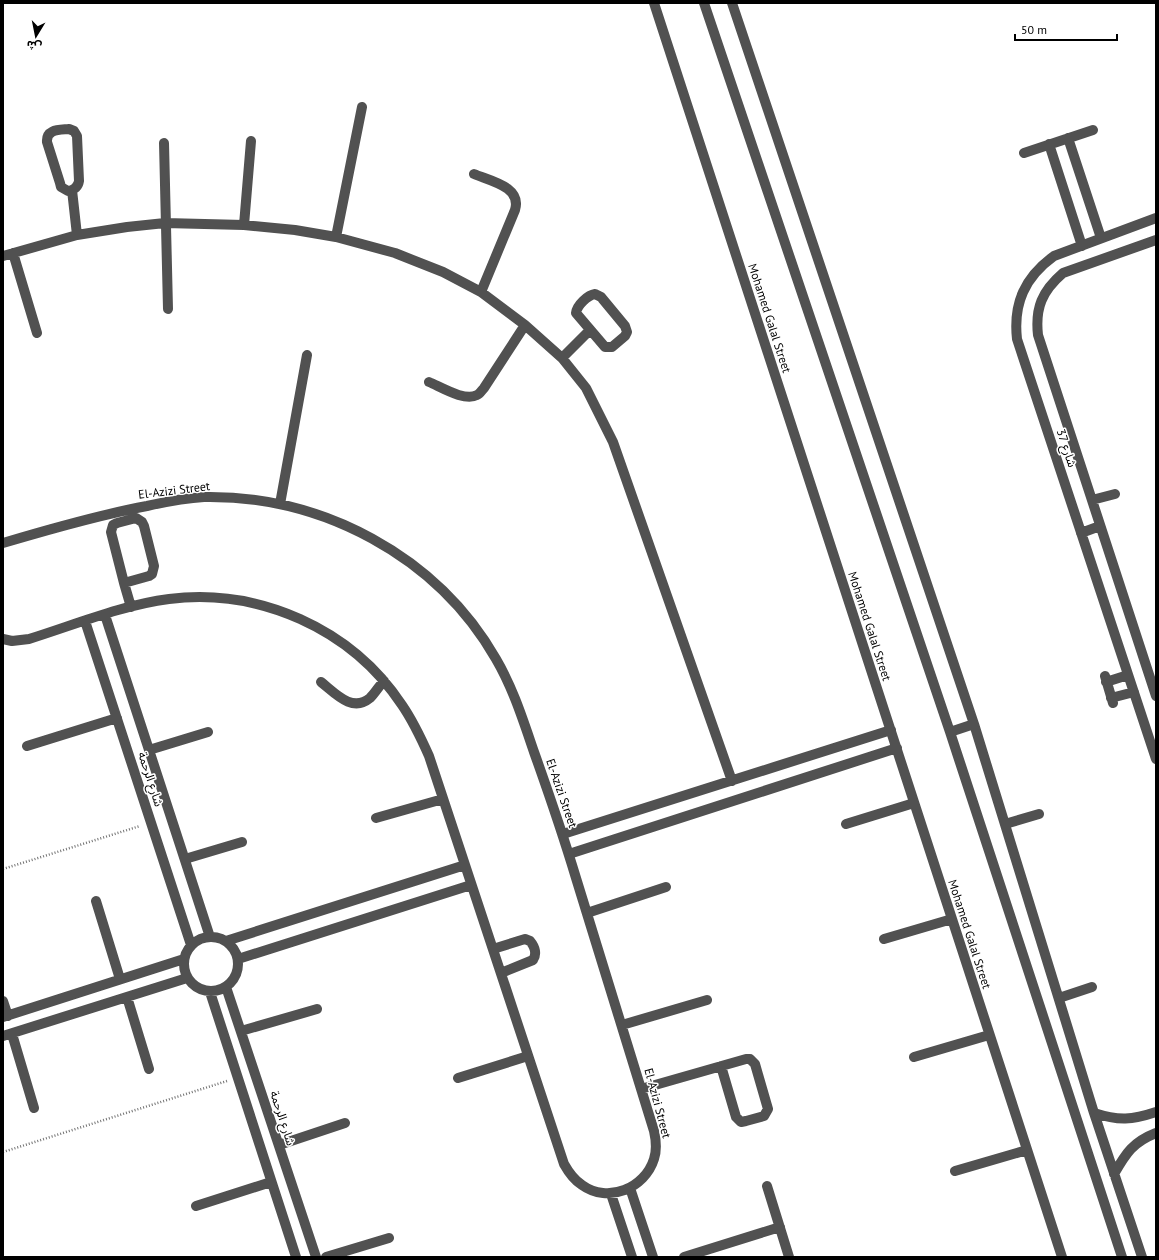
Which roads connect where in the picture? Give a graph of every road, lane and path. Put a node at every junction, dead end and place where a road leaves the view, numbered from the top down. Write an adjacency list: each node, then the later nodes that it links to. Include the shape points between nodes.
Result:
1 (654, 3): 50 (street, Mohamed Galal Street)
2 (704, 3): 52 (street)
3 (732, 3): 49 (street)
4 (362, 107): 17 (street)
5 (1093, 130): 6 (street)
6 (1068, 138): 9 (street); 18 (street)
7 (251, 141): 15 (street)
8 (164, 143): 14 (street)
9 (1049, 144): 10 (street); 20 (street)
10 (1024, 153)
11 (474, 174): 23 (street, via 508,189 515,195 516,200 515,210)
12 (72, 190): 12 (street, via 79,181 76,133 72,129 51,132 48,134 47,142 60,183 64,189); 16 (street)
13 (1156, 218): 18 (street, شارع 37)
14 (165, 223): 15 (street); 16 (street); 24 (street)
15 (244, 225): 17 (street)
16 (77, 234): 21 (street)
17 (336, 237): 23 (street, via 395,253 443,272)
18 (1101, 238): 20 (street, شارع 37)
19 (1156, 240): 32 (street, شارع 37, via 1063,273 1046,290 1038,312 1038,335)
20 (1082, 246): 35 (street, شارع 37, via 1054,256 1036,272 1022,292 1017,309 1016,328 1017,339)
21 (13, 253): 22 (street); 27 (street)
22 (3, 256)
23 (482, 292): 25 (street)
24 (168, 309)
25 (526, 325): 29 (street); 30 (street, via 478,395 460,396)
26 (590, 330): 26 (street, via 602,345 608,348 621,340 627,332 602,297 595,294 576,310 577,316); 29 (street)
27 (37, 333)
28 (307, 355): 33 (street)
29 (562, 358): 57 (street, via 586,388 614,442)
30 (429, 382)
31 (1115, 494): 32 (street)
32 (1092, 500): 34 (street, شارع 37)
33 (280, 504): 36 (street, El-Azizi Street, via 241,498 210,497 171,502 86,519); 65 (street, El-Azizi Street, via 346,525 388,547 420,570 449,596 496,658 514,693)
34 (1100, 526): 35 (street); 42 (street, شارع 37)
35 (1081, 533): 43 (street, شارع 37)
36 (3, 543)
37 (124, 583): 37 (street, via 149,576 154,566 144,526 136,518 117,523 111,529); 38 (street)
38 (131, 607): 39 (street, El-Azizi Street); 44 (street, El-Azizi Street, via 205,596 262,605 316,626 364,660)
39 (105, 615): 40 (street, El-Azizi Street); 55 (street, شارع الرحمة)
40 (86, 621): 41 (street, El-Azizi Street, via 29,639); 48 (street, شارع الرحمة)
41 (3, 639)
42 (1152, 672): 47 (street, شارع 37)
43 (1128, 675): 46 (street, شارع 37); 46 (street, via 1106,679 1112,701)
44 (384, 681): 45 (street, via 370,697 357,704 349,703); 58 (street, El-Azizi Street, via 417,729)
45 (321, 682)
46 (1134, 692): 56 (street, شارع 37)
47 (1156, 696)
48 (117, 718): 53 (street); 62 (street, شارع الرحمة)
49 (974, 724): 52 (street); 64 (street)
50 (891, 730): 54 (street, Mohamed Galal Street); 57 (street)
51 (208, 732): 55 (street)
52 (950, 732): 131 (street)
53 (27, 746)
54 (896, 748): 59 (street, Mohamed Galal Street); 67 (street)
55 (150, 750): 68 (street, شارع الرحمة)
56 (1156, 759)
57 (732, 781): 65 (street)
58 (443, 798): 61 (street); 69 (street, El-Azizi Street)
59 (914, 803): 63 (street); 75 (street, Mohamed Galal Street)
60 (1039, 814): 64 (street)
61 (376, 818)
62 (151, 823): 70 (path); 79 (street, شارع الرحمة)
63 (846, 824)
64 (1005, 824): 90 (street)
65 (563, 834): 67 (street, El-Azizi Street)
66 (242, 842): 68 (street)
67 (569, 854): 74 (street, El-Azizi Street)
68 (185, 859): 76 (street, شارع الرحمة)
69 (465, 865): 71 (street, El-Azizi Street); 78 (street)
70 (3, 869)
71 (471, 885): 80 (street, El-Azizi Street); 82 (street)
72 (666, 887): 74 (street)
73 (96, 901): 85 (street)
74 (587, 912): 95 (street, El-Azizi Street)
75 (952, 919): 77 (street); 98 (street, Mohamed Galal Street)
76 (210, 936): 78 (street); 79 (street)
77 (884, 939)
78 (226, 941): 82 (street, via 232,946)
79 (191, 945): 81 (street)
80 (493, 949): 83 (street, El-Azizi Street); 83 (street, via 524,939 530,941 535,952 532,960)
81 (184, 959): 84 (street); 85 (street)
82 (238, 959): 86 (street, via 237,975)
83 (501, 973): 99 (street, El-Azizi Street)
84 (187, 978): 88 (street, via 201,990); 89 (street)
85 (120, 980): 94 (street)
86 (226, 987): 88 (street); 96 (street, شارع الرحمة)
87 (1092, 987): 90 (street)
88 (210, 992): 103 (street)
89 (127, 997): 97 (street); 102 (street)
90 (1059, 998): 108 (street)
91 (707, 1000): 95 (street)
92 (3, 1001): 94 (street)
93 (317, 1009): 96 (street)
94 (5, 1017)
95 (622, 1025): 105 (street, El-Azizi Street)
96 (241, 1032): 111 (street, شارع الرحمة)
97 (8, 1035): 106 (street)
98 (989, 1035): 100 (street); 112 (street, Mohamed Galal Street)
99 (528, 1056): 104 (street); 119 (street, El-Azizi Street, via 564,1164 572,1177 583,1186 596,1192)
100 (914, 1057)
101 (720, 1066): 101 (street, via 738,1120 741,1122 764,1116 768,1105 753,1061 746,1059); 105 (street)
102 (149, 1069)
103 (237, 1078): 113 (path); 116 (street)
104 (458, 1078)
105 (641, 1089): 118 (street, El-Azizi Street, via 654,1131 655,1158 641,1181)
106 (34, 1108)
107 (1156, 1112): 108 (street, via 1124,1120)
108 (1094, 1113): 115 (street)
109 (345, 1123): 111 (street)
110 (1156, 1133): 115 (street, via 1142,1139 1130,1149)
111 (279, 1145): 124 (street, شارع الرحمة)
112 (1027, 1150): 114 (street); 130 (street, Mohamed Galal Street)
113 (3, 1152)
114 (955, 1171)
115 (1114, 1174): 132 (street)
116 (271, 1182): 120 (street); 123 (street)
117 (767, 1186): 121 (street)
118 (630, 1188): 119 (street, El-Azizi Street); 127 (street)
119 (611, 1194): 126 (street)
120 (196, 1206)
121 (780, 1227): 128 (street); 129 (street)
122 (389, 1238): 125 (street)
123 (296, 1257)
124 (316, 1257)
125 (326, 1257)
126 (632, 1257)
127 (653, 1257)
128 (684, 1257)
129 (789, 1257)
130 (1062, 1257)
131 (1122, 1257)
132 (1142, 1257)

